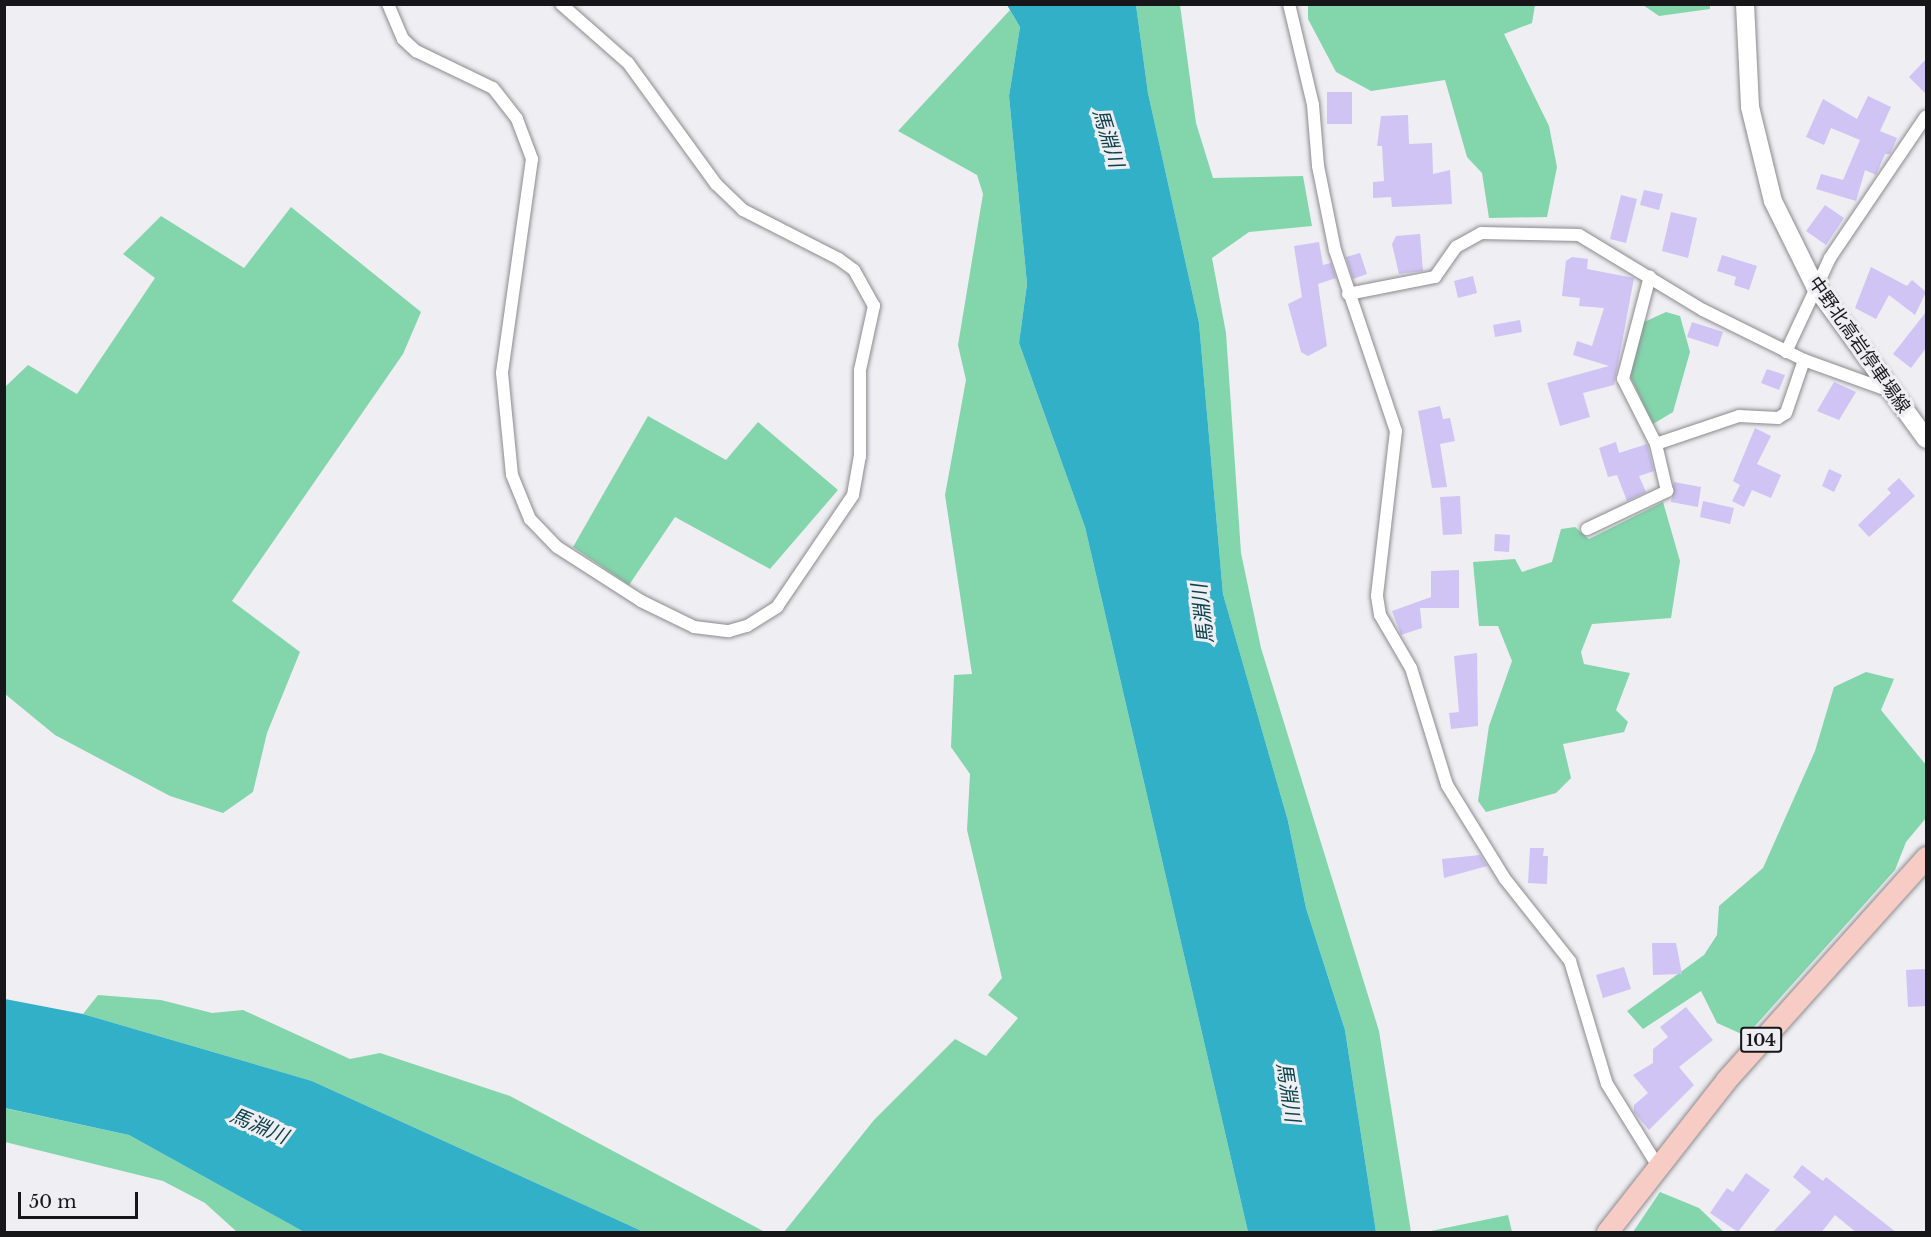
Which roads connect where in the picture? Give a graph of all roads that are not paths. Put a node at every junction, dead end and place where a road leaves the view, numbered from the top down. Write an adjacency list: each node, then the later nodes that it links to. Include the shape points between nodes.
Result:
1 (388, 4): 2 (street, via 403,39 416,51 493,88 517,119 532,159 502,374 512,475 530,519 557,547 641,601 711,631 747,626 777,607 853,495 861,457 859,381 874,306 854,270 839,259 743,210 695,157 628,63)
2 (561, 4)
3 (1289, 4): 8 (street)
4 (1745, 4): 7 (main road, 中野北高岩停車場線, via 1747,73 1759,154 1773,201)
5 (1926, 116): 7 (street)
6 (1650, 276): 8 (street, via 1579,235 1481,233 1456,248 1435,277); 9 (street); 13 (street, via 1623,379)
7 (1815, 286): 9 (street); 11 (main road, 中野北高岩停車場線)
8 (1348, 294): 16 (street, via 1396,430 1377,596 1380,615 1411,668 1447,785 1519,898 1569,961 1607,1084)
9 (1786, 352): 10 (street)
10 (1804, 360): 11 (street); 13 (street, via 1786,413 1779,418 1739,416)
11 (1890, 391): 12 (main road, 中野北高岩停車場線)
12 (1926, 439)
13 (1656, 444): 14 (street, via 1666,491)
14 (1587, 529)
15 (1926, 857): 16 (highway, 104)
16 (1656, 1163): 17 (highway, 104)
17 (1607, 1233)

